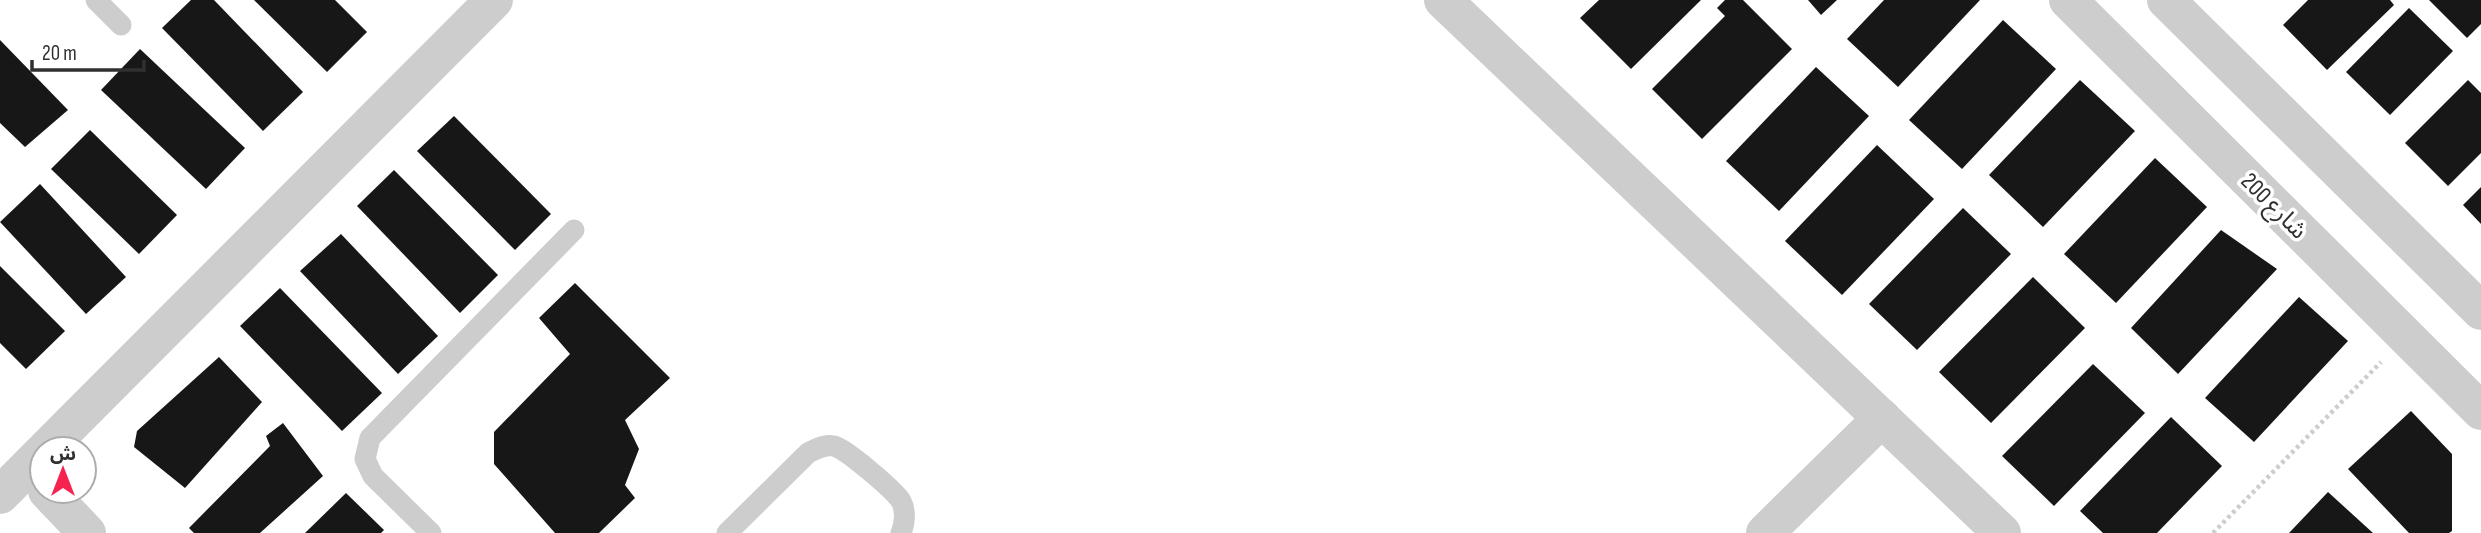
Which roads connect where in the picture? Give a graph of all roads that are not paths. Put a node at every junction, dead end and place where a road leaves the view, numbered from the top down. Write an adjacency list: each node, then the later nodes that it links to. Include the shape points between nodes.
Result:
1 (96, 0): 6 (lane)
2 (494, 0): 11 (street)
3 (1443, 0): 10 (street)
4 (2068, 0): 9 (street, شارع 200)
5 (2166, 0): 8 (street)
6 (121, 24)
7 (574, 230): 14 (lane, via 370,438 365,459 373,476)
8 (2481, 311)
9 (2481, 411)
10 (1882, 418): 17 (street); 18 (street)
11 (72, 435)
12 (62, 505): 13 (street)
13 (87, 533)
14 (430, 533)
15 (727, 533): 16 (lane, via 808,453 833,446 846,452 901,501)
16 (901, 533)
17 (1765, 533)
18 (2002, 533)

